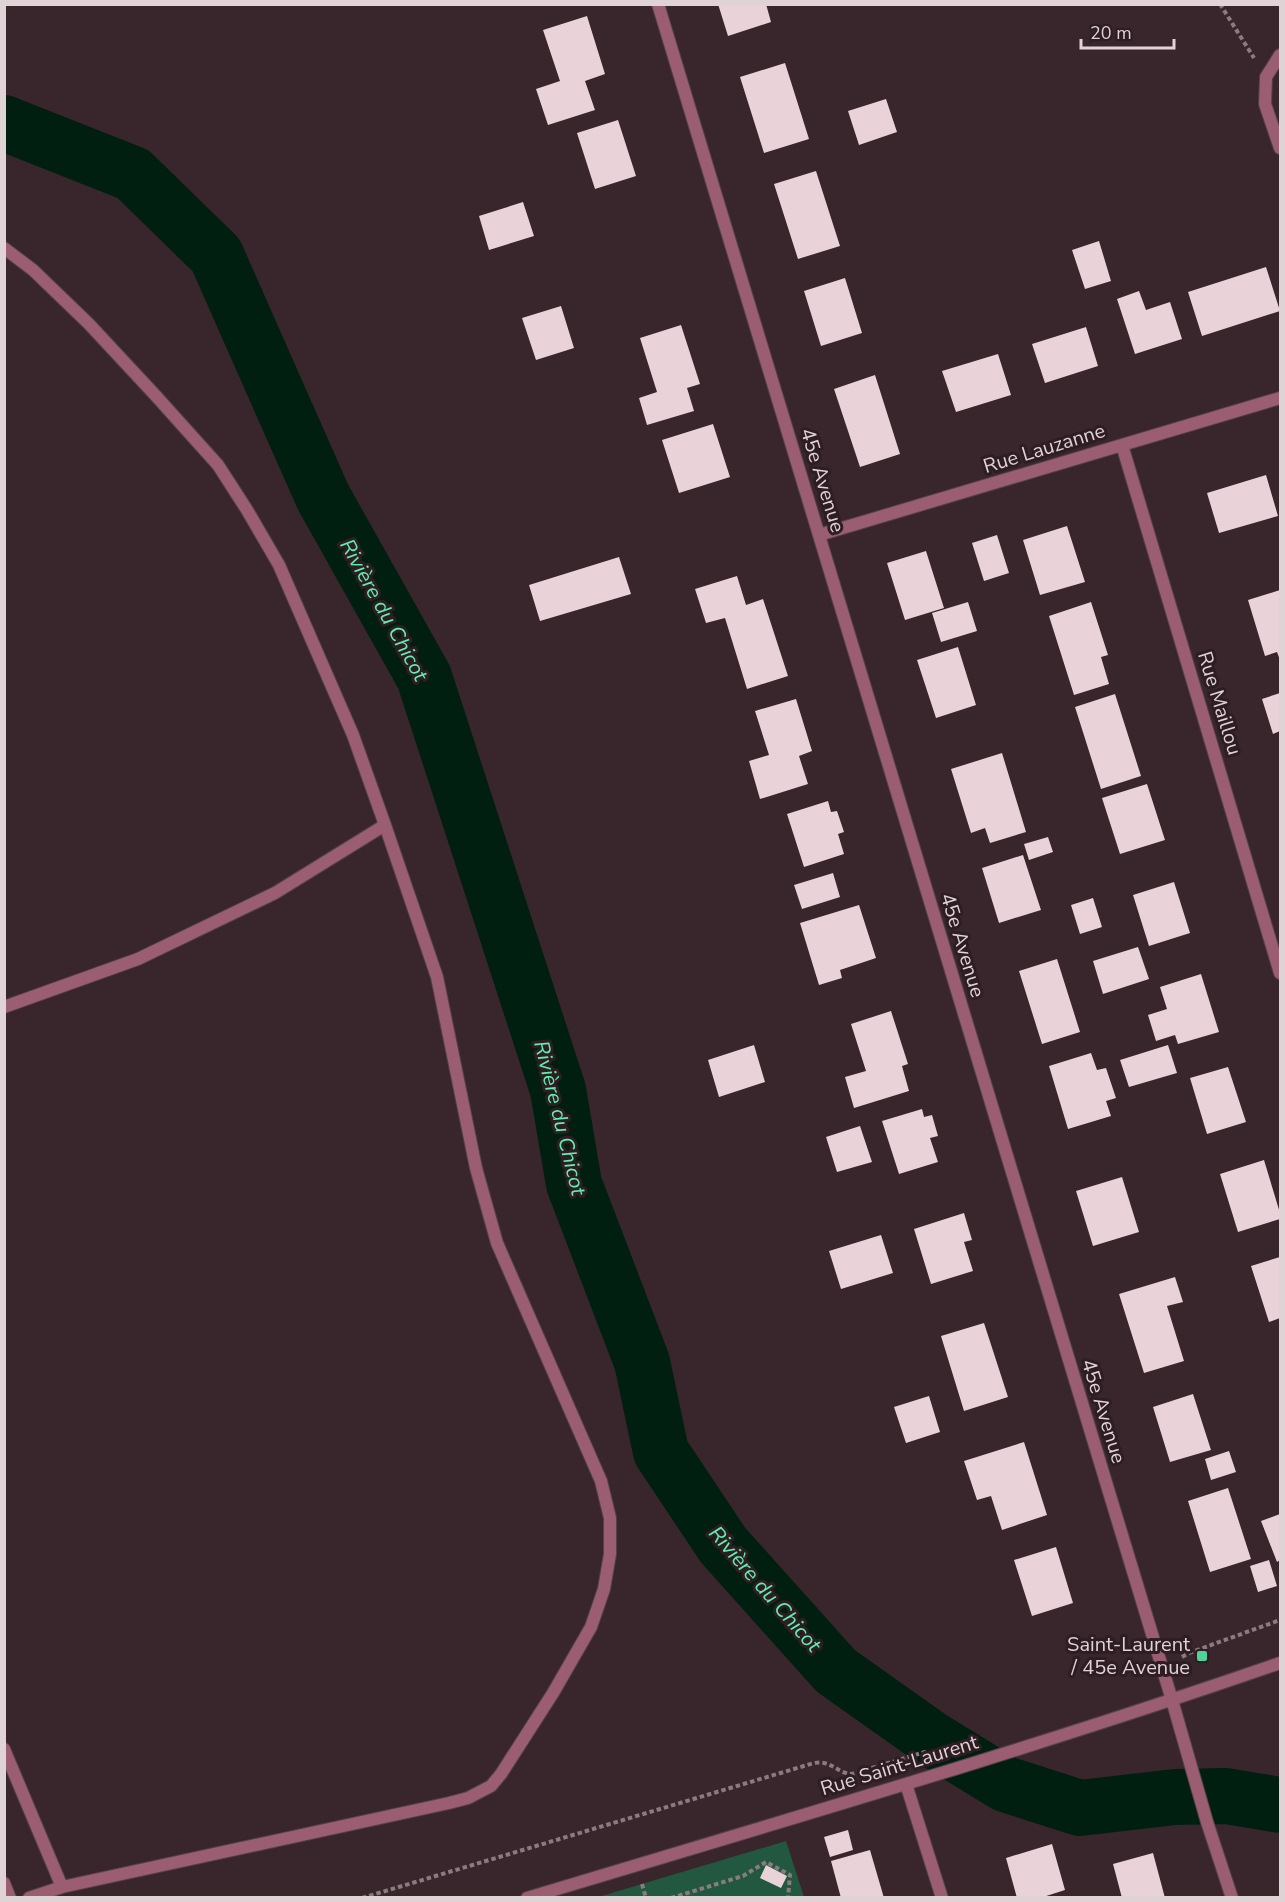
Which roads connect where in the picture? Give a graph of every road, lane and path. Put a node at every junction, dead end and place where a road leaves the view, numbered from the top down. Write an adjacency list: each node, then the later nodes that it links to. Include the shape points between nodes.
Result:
1 (658, 4): 9 (street, 45e Avenue)
2 (1220, 4): 4 (path)
3 (1281, 55): 4 (street)
4 (1266, 76): 5 (street, via 1265,104)
5 (1281, 148)
6 (4, 248): 10 (street, via 89,324 218,465 279,565 353,735)
7 (1281, 398): 8 (street, Rue Lauzanne)
8 (1122, 445): 9 (street, Rue Lauzanne); 11 (street, Rue Maillou)
9 (819, 535): 16 (street, 45e Avenue)
10 (385, 825): 12 (street, via 275,893 148,954); 21 (street, via 437,977 476,1168 497,1244 601,1480 610,1518 610,1554 604,1589 591,1627 491,1786 449,1803)
11 (1281, 973)
12 (4, 1007)
13 (1281, 1620): 14 (path)
14 (1189, 1653)
15 (1281, 1663): 16 (street, Rue Saint-Laurent)
16 (1172, 1701): 19 (street, Rue Saint-Laurent); 29 (street, 45e Avenue)
17 (4, 1749): 21 (street)
18 (895, 1761): 24 (path, Rue Saint-Laurent, via 852,1774 826,1762 814,1763)
19 (906, 1784): 25 (street, Rue Saint-Laurent); 28 (street)
20 (4, 1883): 22 (street)
21 (62, 1887): 23 (street)
22 (10, 1898)
23 (29, 1898)
24 (362, 1898)
25 (527, 1898)
26 (671, 1898): 27 (path, via 743,1876 766,1862 789,1875)
27 (788, 1898)
28 (942, 1898)
29 (1232, 1898)

